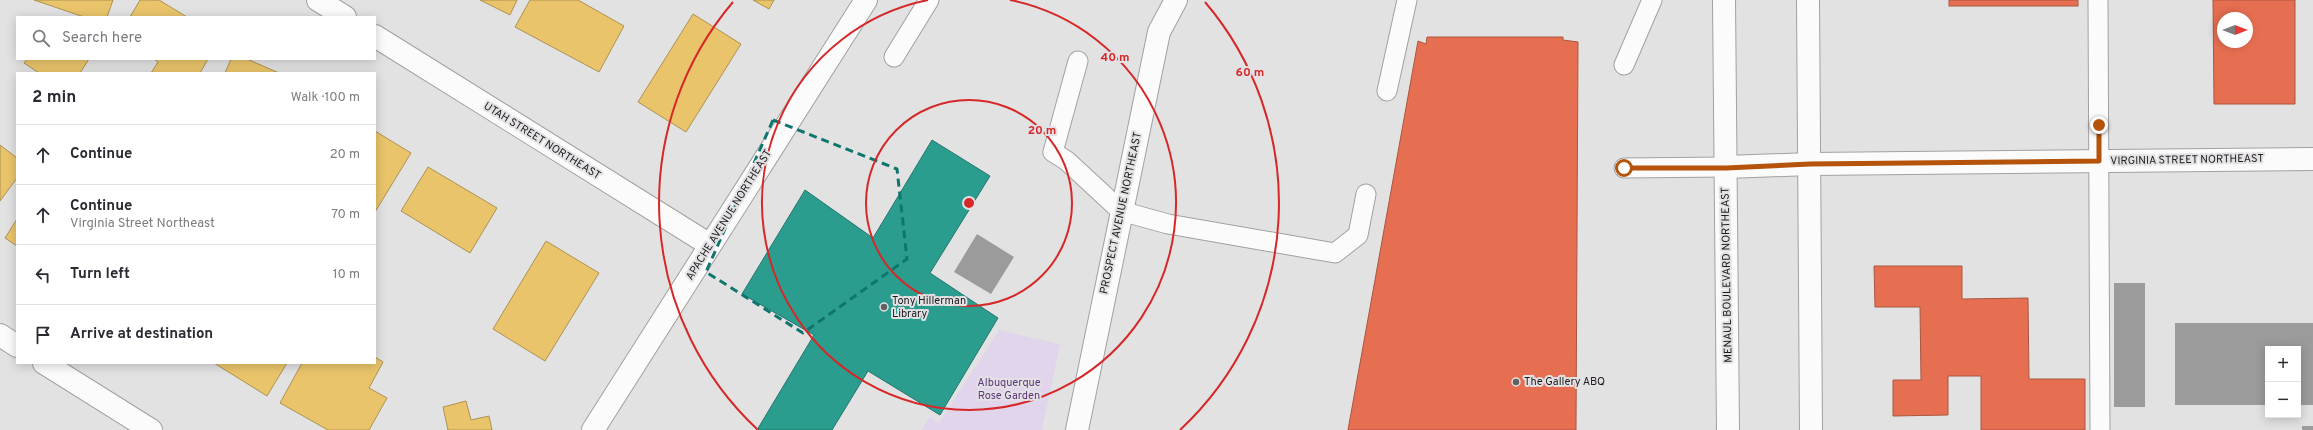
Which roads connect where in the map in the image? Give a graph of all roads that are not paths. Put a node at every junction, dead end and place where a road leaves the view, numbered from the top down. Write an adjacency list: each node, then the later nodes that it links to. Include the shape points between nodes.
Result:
1 (318, 0): 10 (street)
2 (866, 0): 23 (street, APACHE AVENUE NORTHEAST)
3 (929, 0): 12 (lane)
4 (1176, 0): 22 (street, PROSPECT AVENUE NORTHEAST, via 1159,32)
5 (1407, 0): 15 (lane)
6 (1652, 0): 14 (lane)
7 (1724, 0): 20 (street, MENAUL BOULEVARD NORTHEAST)
8 (1808, 0): 18 (street)
9 (2098, 0): 17 (lane)
10 (343, 16)
11 (376, 37): 23 (street, UTAH STREET NORTHEAST)
12 (894, 57)
13 (1078, 61): 22 (lane, via 1053,152 1067,161)
14 (1624, 65)
15 (1387, 91)
16 (2313, 159): 17 (street, VIRGINIA STREET NORTHEAST)
17 (2099, 161): 18 (street, VIRGINIA STREET NORTHEAST); 32 (lane)
18 (1810, 164): 20 (street, VIRGINIA STREET NORTHEAST); 31 (street)
19 (1624, 168): 20 (lane)
20 (1726, 168): 30 (street, MENAUL BOULEVARD NORTHEAST)
21 (1366, 194): 22 (lane, via 1358,235 1335,253 1168,224)
22 (1121, 211): 29 (street, PROSPECT AVENUE NORTHEAST)
23 (710, 245): 27 (street, APACHE AVENUE NORTHEAST)
24 (0, 335): 25 (street)
25 (16, 345)
26 (46, 364): 28 (street)
27 (597, 429)
28 (151, 430)
29 (1077, 430)
30 (1728, 430)
31 (1811, 430)
32 (2100, 430)

